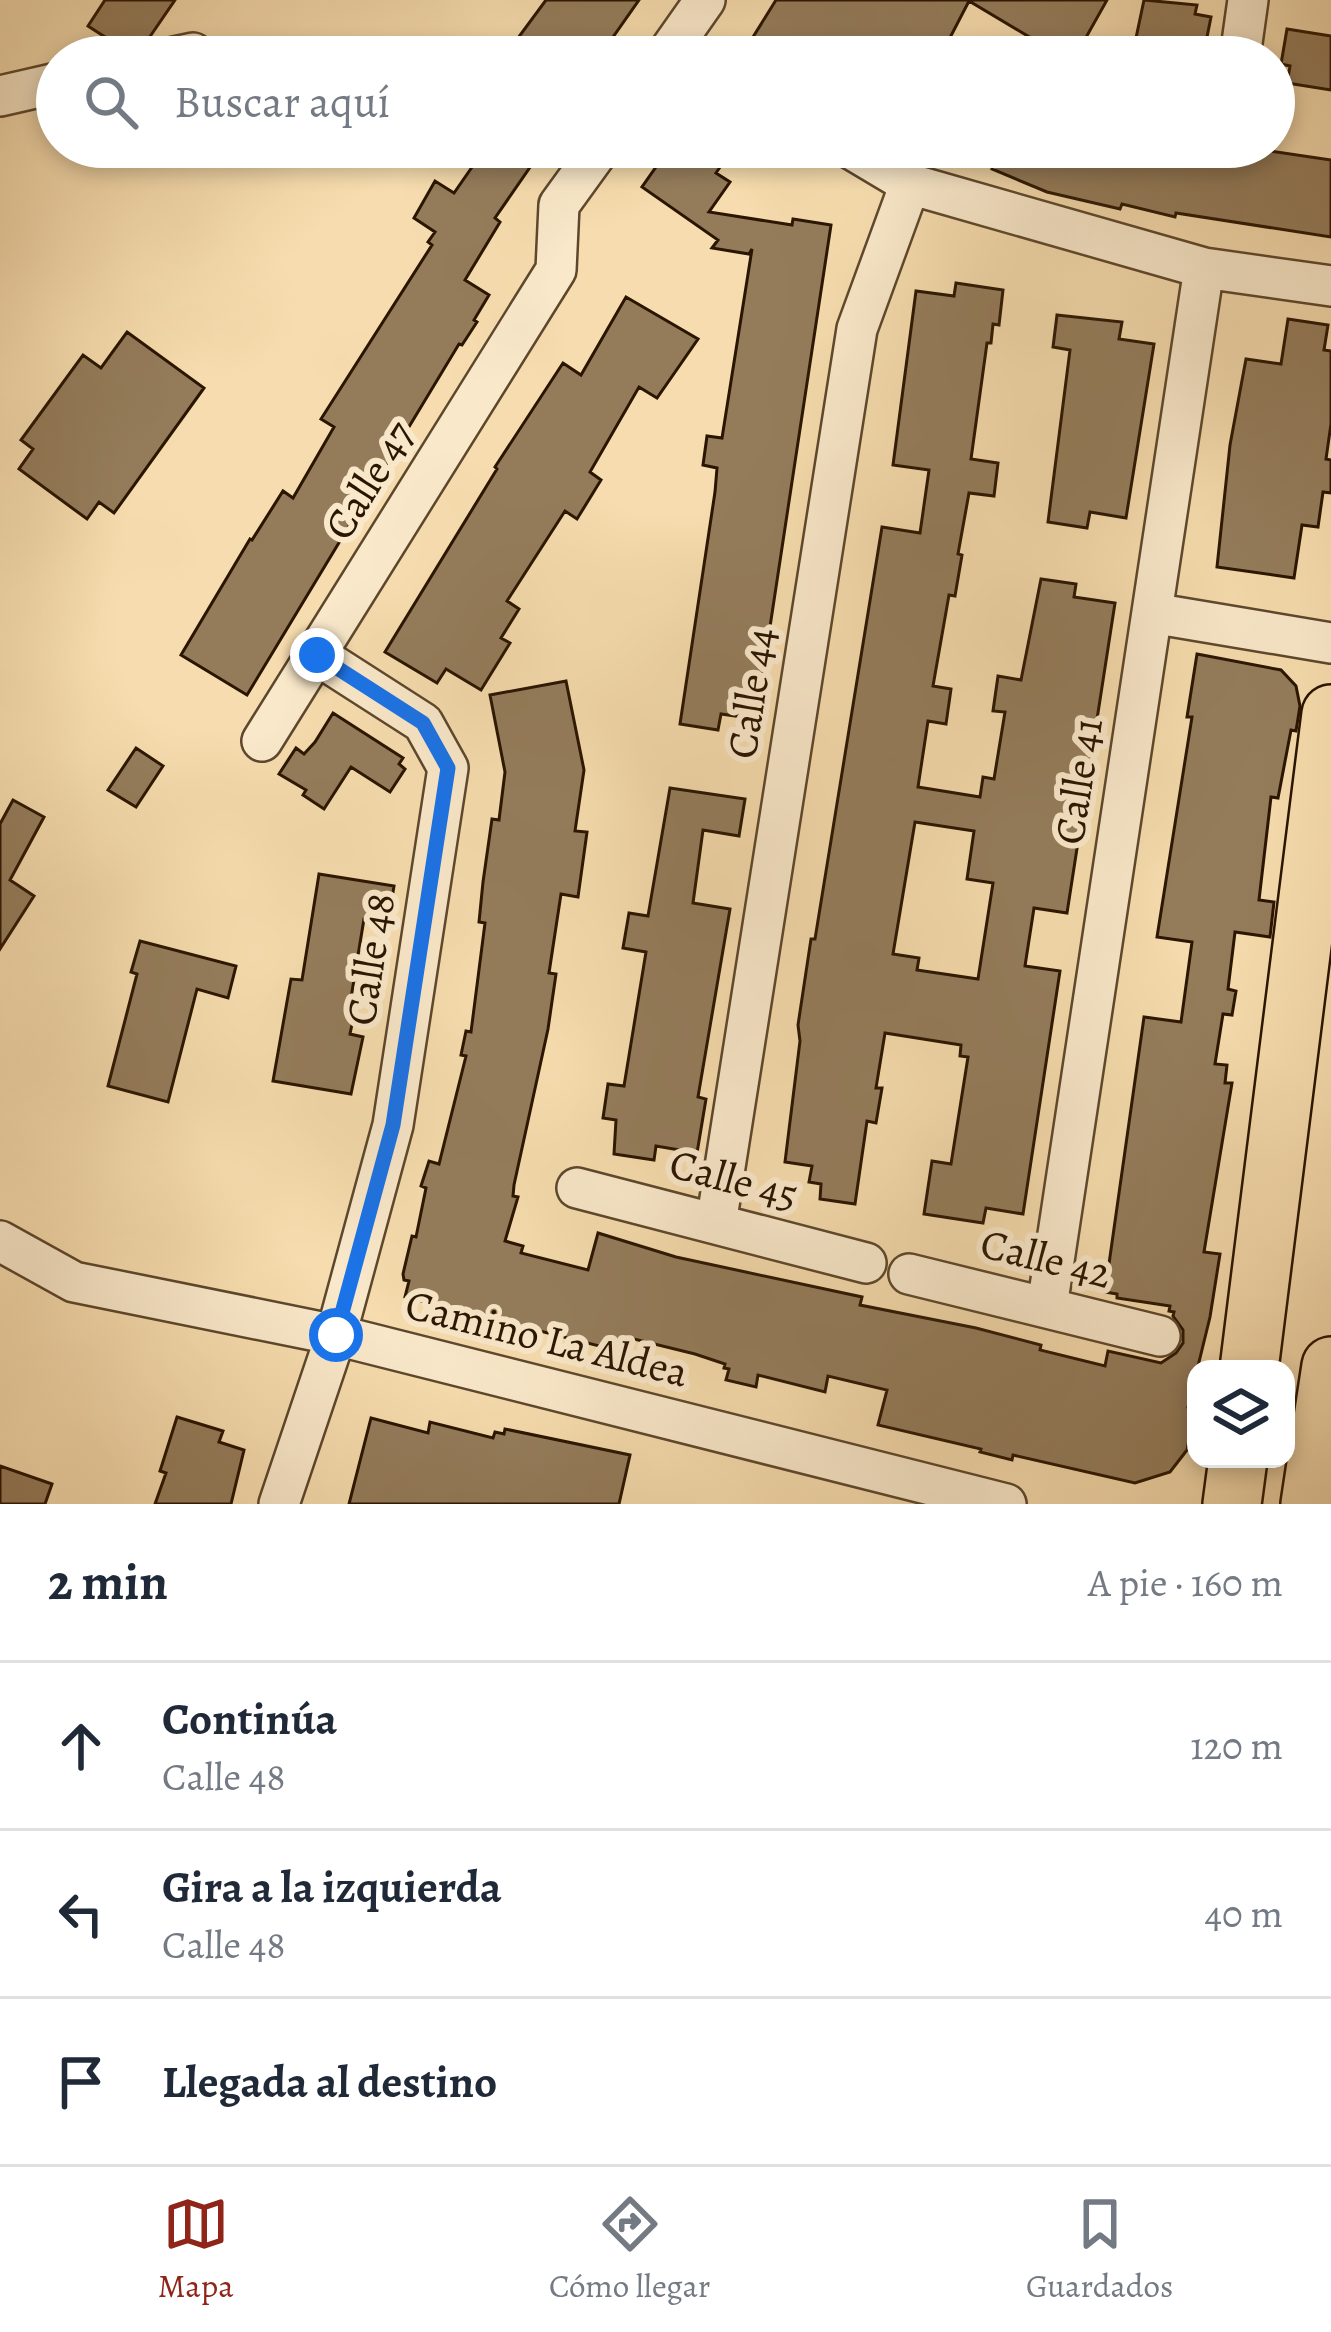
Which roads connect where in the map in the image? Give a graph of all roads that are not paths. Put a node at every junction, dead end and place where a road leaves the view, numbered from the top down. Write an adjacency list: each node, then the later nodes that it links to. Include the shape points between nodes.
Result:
1 (705, 0): 3 (street)
2 (1248, 0): 4 (street)
3 (688, 36)
4 (1243, 36)
5 (36, 88): 6 (street)
6 (0, 96)
7 (586, 168): 14 (street, Calle 47, via 559,205 556,270)
8 (883, 168): 9 (street)
9 (910, 184): 10 (street); 18 (street, Calle 44, via 857,329)
10 (1204, 268): 11 (street); 12 (street, Calle 41)
11 (1331, 286)
12 (1152, 613): 13 (street); 22 (street, Calle 41)
13 (1331, 643)
14 (317, 655): 16 (street, Calle 47); 23 (street, Calle 48, via 423,723 448,768 393,1125)
15 (1331, 714): 25 (highway)
16 (262, 741)
17 (577, 1188): 18 (street, Calle 45)
18 (716, 1224): 20 (street, Calle 45)
19 (0, 1241): 23 (street, Camino La Aldea, via 74,1282)
20 (866, 1263)
21 (909, 1274): 22 (street, Calle 42)
22 (1046, 1307): 24 (street, Calle 42)
23 (336, 1335): 28 (street, Calle 48); 29 (street, Camino La Aldea)
24 (1160, 1336)
25 (1250, 1360)
26 (1331, 1366): 31 (highway)
27 (1237, 1468): 30 (highway)
28 (279, 1504)
29 (1006, 1504)
30 (1232, 1504)
31 (1310, 1504)

